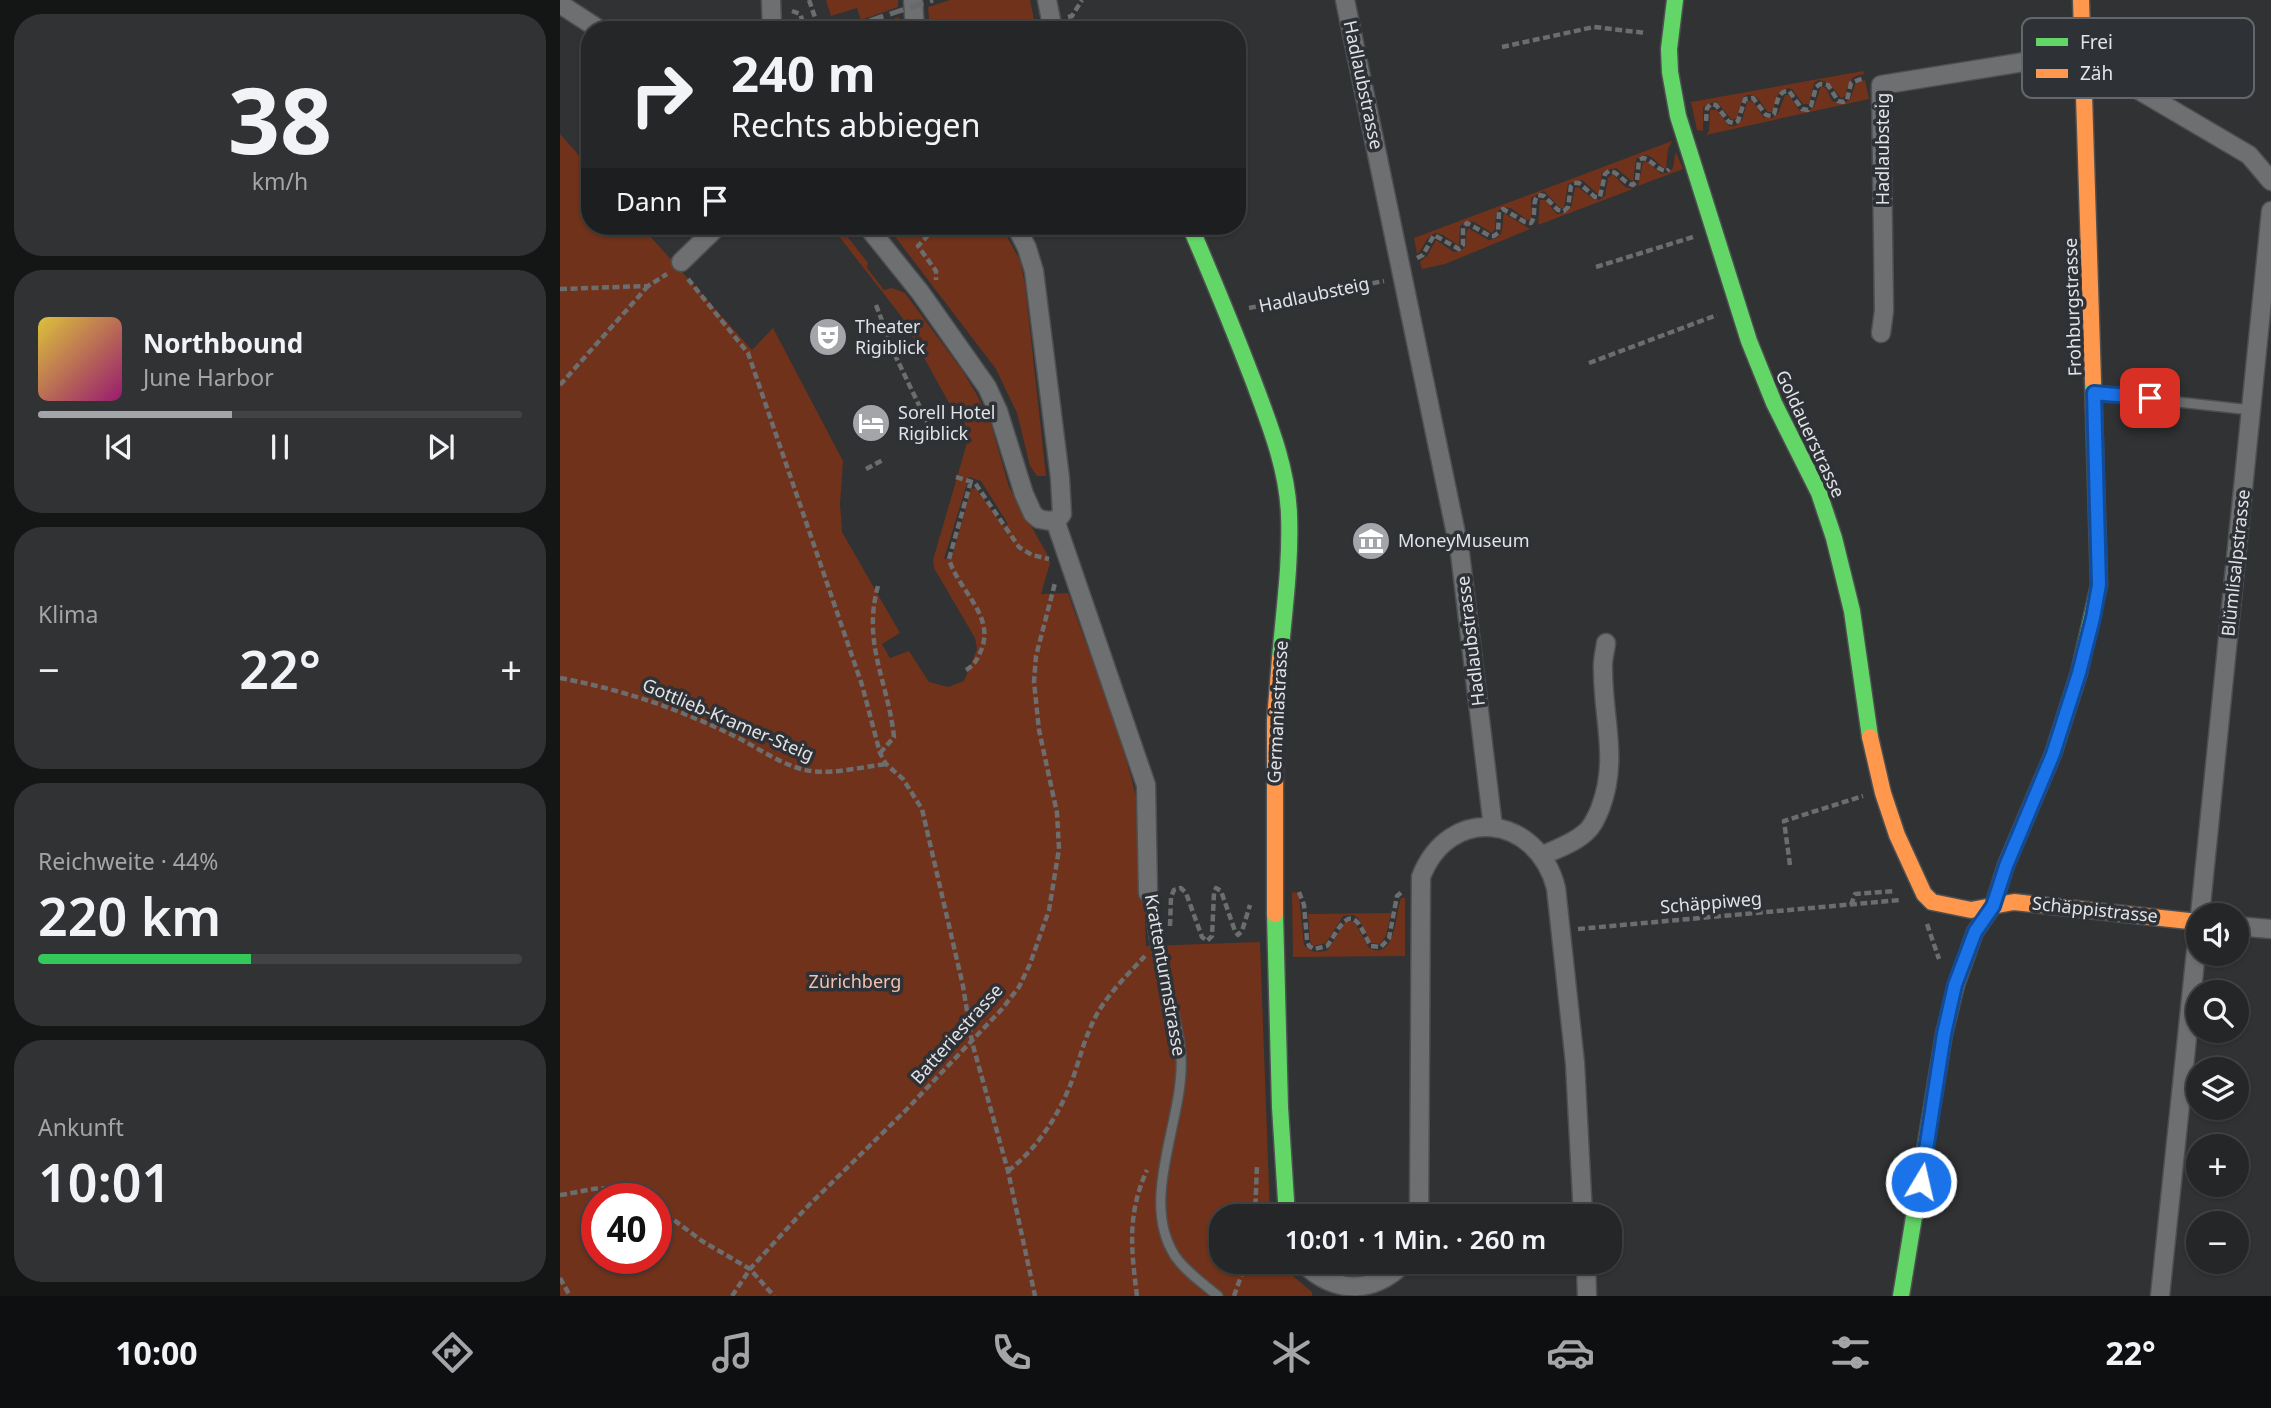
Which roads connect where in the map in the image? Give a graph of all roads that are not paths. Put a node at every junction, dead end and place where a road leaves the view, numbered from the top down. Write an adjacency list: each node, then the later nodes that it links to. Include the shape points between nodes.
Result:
1 (771, 0): 10 (street)
2 (913, 0): 11 (street)
3 (1047, 0): 12 (street)
4 (1345, 0): 28 (street, Hadlaubstrasse, via 1460,553)
5 (1675, 0): 32 (street, Goldauerstrasse, via 1668,36 1671,88 1737,307 1769,391 1815,484 1845,575 1868,729 1884,790 1927,898 1971,910)
6 (2081, 0): 8 (street, Frohburgstrasse)
7 (560, 4): 9 (street)
8 (2082, 18)
9 (586, 21)
10 (772, 21)
11 (914, 21)
12 (1056, 21)
13 (2022, 62): 23 (street, Hadlaubsteig, via 1881,85)
14 (2085, 98): 24 (street, Frohburgstrasse)
15 (2152, 98): 16 (street, via 2249,155)
16 (2271, 181)
17 (2271, 211): 25 (street, Blümlisalpstrasse)
18 (709, 235): 22 (street)
19 (874, 235): 26 (street, via 987,387 1034,514 1045,521)
20 (1020, 235): 26 (street, via 1036,283 1060,478 1063,511)
21 (1194, 235): 37 (street, Germaniastrasse, via 1275,439 1289,514 1275,720 1274,886)
22 (681, 262)
23 (1881, 333)
24 (2094, 393): 25 (lane); 32 (street, Frohburgstrasse, via 2099,585 2093,618 2053,754)
25 (2251, 410): 31 (street, Blümlisalpstrasse)
26 (1055, 520): 30 (street, Krattenturmstrasse, via 1146,785)
27 (1606, 643): 29 (street, via 1602,668 1610,778 1603,802 1587,831)
28 (1493, 827): 29 (street, via 1511,832); 38 (street, via 1450,838 1432,855 1421,877)
29 (1543, 855): 39 (street, via 1556,888 1575,1063)
30 (1148, 893): 43 (lane, Krattenturmstrasse, via 1181,1055 1182,1083 1162,1182 1163,1229 1184,1267)
31 (2201, 903)
32 (1993, 906): 33 (street, Schäppistrasse, via 2014,902); 45 (street, Frohburgstrasse, via 1975,932 1955,985)
33 (2186, 921)
34 (2249, 927): 35 (street)
35 (2271, 929)
36 (2195, 966): 46 (street)
37 (1286, 1204)
38 (1419, 1204)
39 (1582, 1204)
40 (1316, 1274): 41 (street, via 1337,1284 1361,1286)
41 (1391, 1274)
42 (1586, 1274): 44 (street)
43 (1218, 1296)
44 (1587, 1296)
45 (1901, 1296)
46 (2161, 1296)

